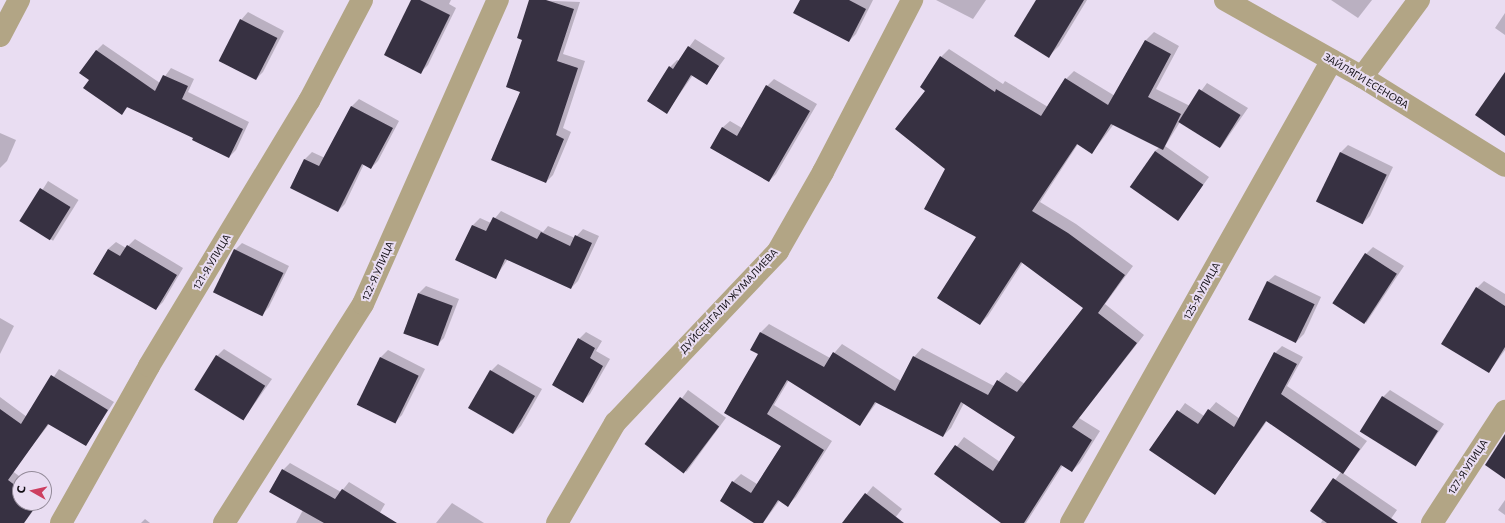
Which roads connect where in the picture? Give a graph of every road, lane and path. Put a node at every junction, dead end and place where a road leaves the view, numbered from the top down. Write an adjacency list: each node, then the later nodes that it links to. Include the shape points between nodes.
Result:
1 (19, 0): 7 (street)
2 (362, 0): 12 (street, 121-Я УЛИЦА, via 309,101 149,366)
3 (498, 0): 13 (street, 122-Я УЛИЦА, via 362,304)
4 (912, 0): 14 (street, ДУЙСЕНГАЛИ ЖУМАЛИЕВА, via 823,172 778,251 615,423)
5 (1225, 0): 8 (street, ЗАЙЛЯГИ ЕСЕНОВА)
6 (1419, 0): 9 (street)
7 (0, 36)
8 (1332, 60): 9 (street, ЗАЙЛЯГИ ЕСЕНОВА); 15 (street, 125-Я УЛИЦА)
9 (1362, 77): 10 (street, ЗАЙЛЯГИ ЕСЕНОВА)
10 (1505, 166)
11 (1505, 411): 16 (street, 127-Я УЛИЦА)
12 (61, 523)
13 (224, 523)
14 (557, 523)
15 (1071, 523)
16 (1432, 523)

